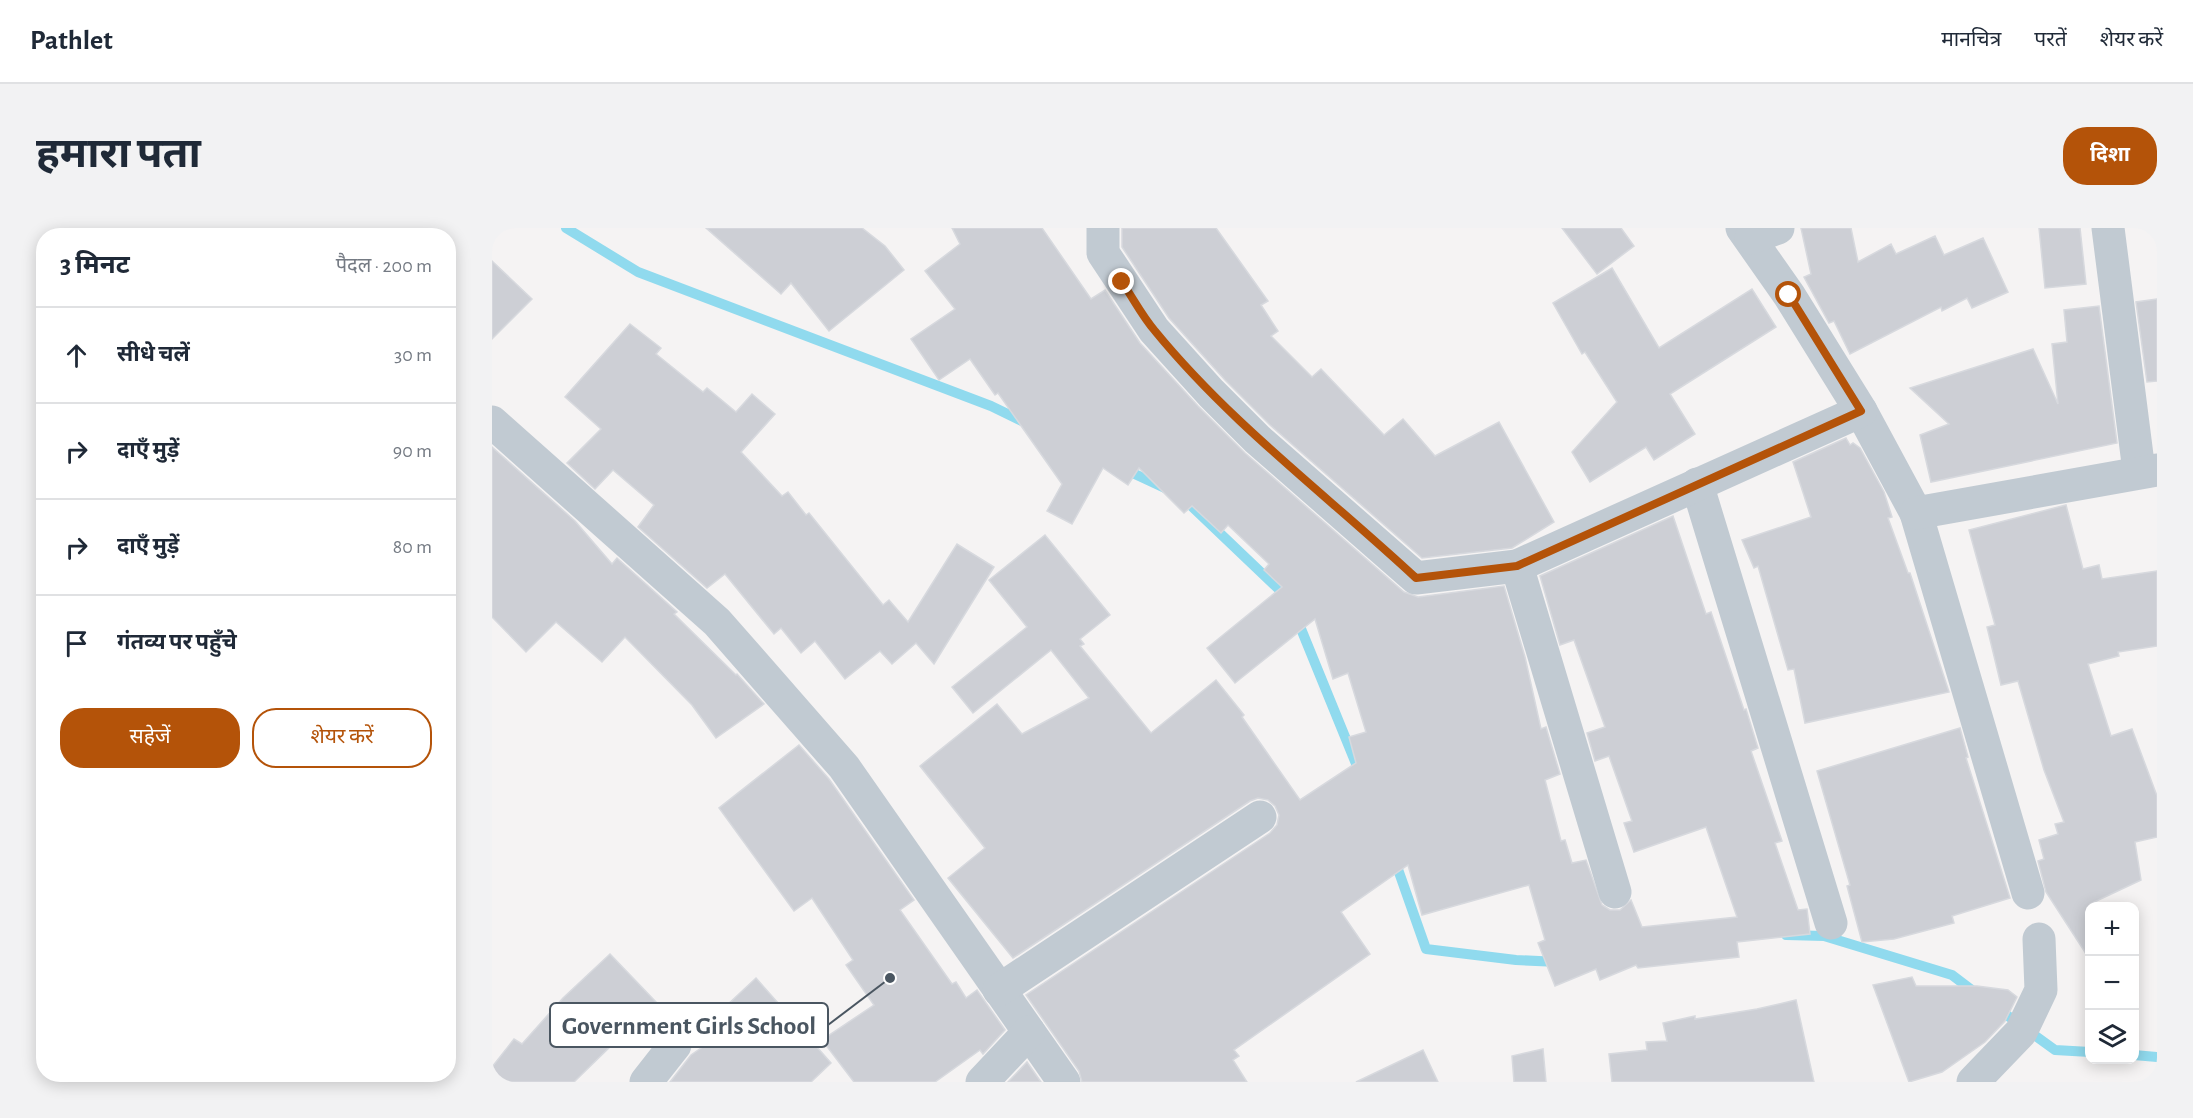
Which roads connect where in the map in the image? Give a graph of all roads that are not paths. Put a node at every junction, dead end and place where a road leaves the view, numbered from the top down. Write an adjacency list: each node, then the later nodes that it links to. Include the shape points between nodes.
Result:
1 (1103, 228): 9 (street, via 1103,253 1154,330 1210,393 1416,578)
2 (2108, 228): 6 (street)
3 (1757, 231): 4 (street)
4 (1861, 411): 7 (street); 8 (street)
5 (492, 422): 15 (street, via 717,622 844,767)
6 (2148, 470): 8 (street)
7 (1697, 484): 9 (street); 13 (street)
8 (1916, 513): 12 (street)
9 (1517, 566): 11 (street)
10 (1260, 817): 15 (street)
11 (1615, 892)
12 (2028, 893)
13 (1831, 923)
14 (2039, 939): 21 (street, via 2042,990 2027,1019)
15 (999, 990): 16 (street)
16 (1029, 1032): 19 (street); 20 (street)
17 (675, 1045): 18 (street)
18 (646, 1082)
19 (982, 1082)
20 (1064, 1082)
21 (1972, 1082)

